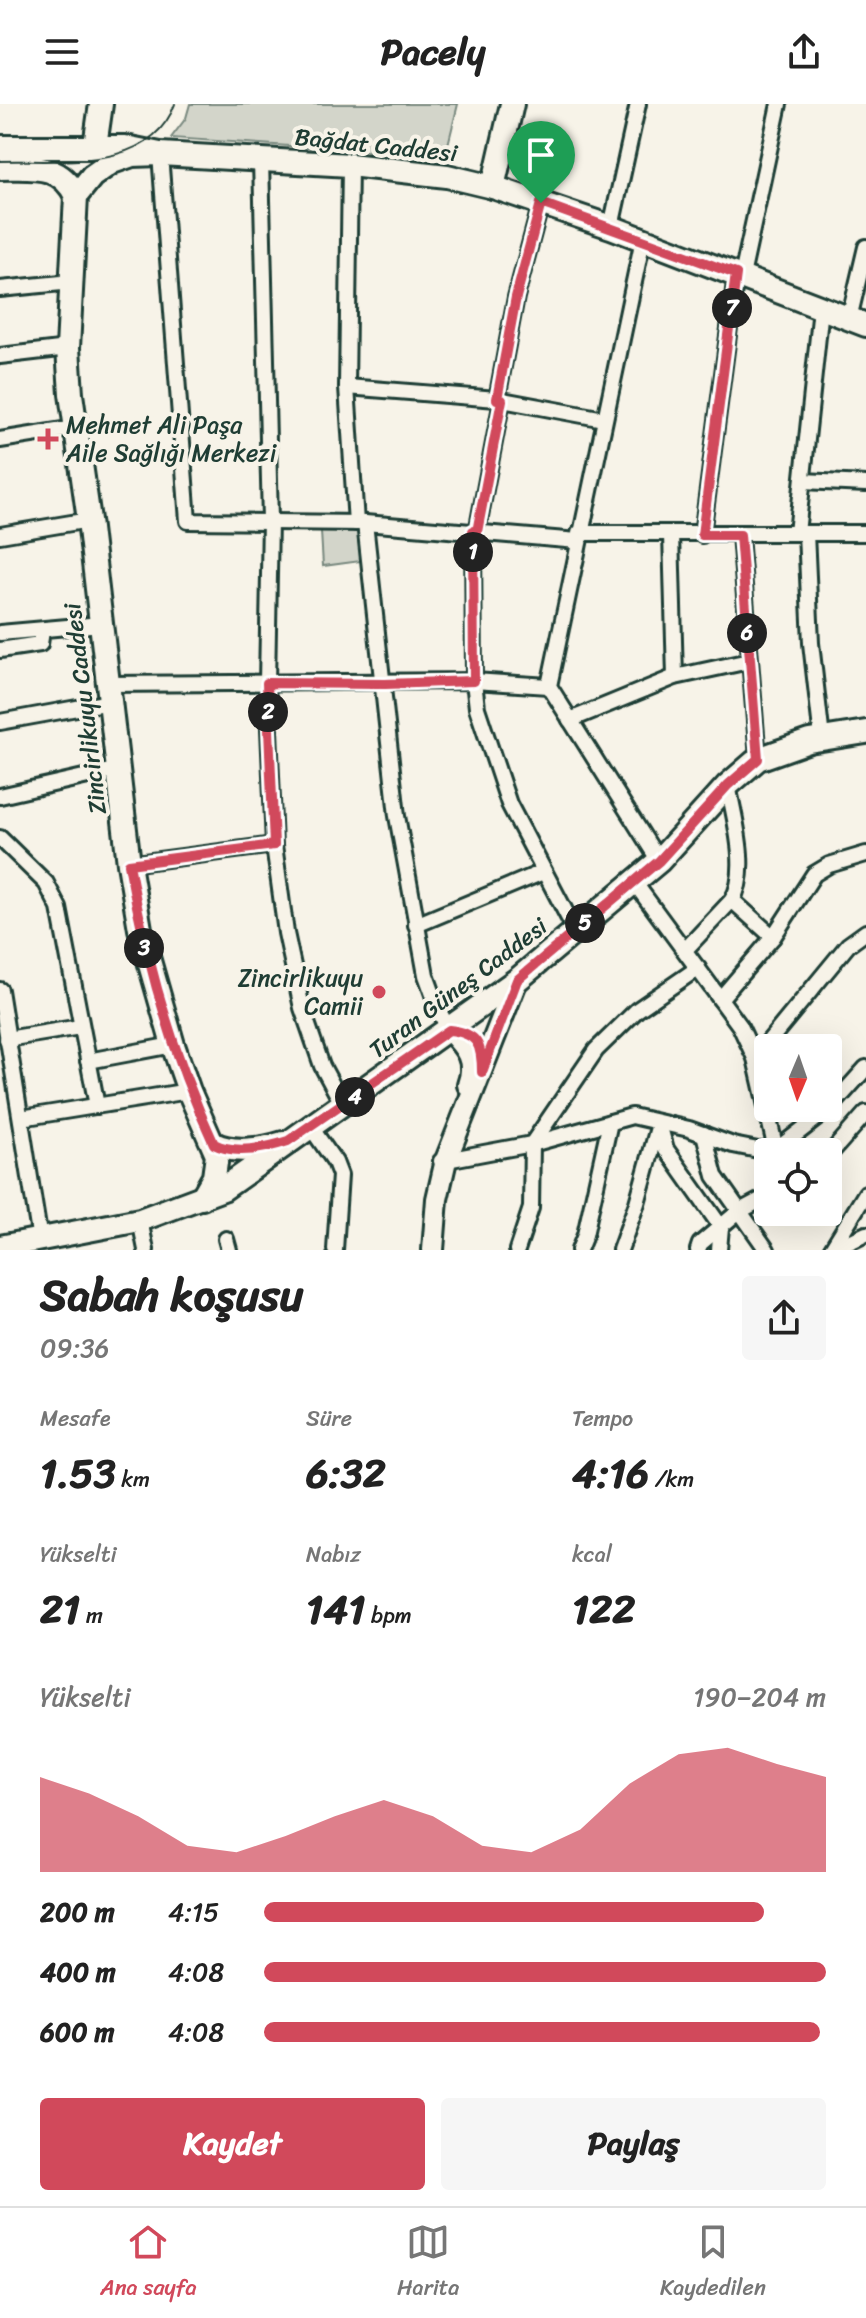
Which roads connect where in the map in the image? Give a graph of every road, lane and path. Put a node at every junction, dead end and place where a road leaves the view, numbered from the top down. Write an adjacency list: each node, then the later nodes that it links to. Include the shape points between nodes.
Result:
1 (101, 104): 6 (main road)
2 (512, 104): 11 (main road)
3 (638, 104): 14 (street)
4 (779, 104): 17 (street)
5 (6, 143): 6 (main road, Bağdat Caddesi)
6 (95, 146): 7 (main road, Bağdat Caddesi)
7 (160, 154): 8 (main road, Bağdat Caddesi); 12 (main road, via 112,162); 32 (street, via 188,521)
8 (261, 160): 9 (main road, Bağdat Caddesi); 32 (street)
9 (350, 165): 11 (main road, Bağdat Caddesi); 24 (street)
10 (0, 168): 12 (main road, via 54,171 69,181)
11 (493, 187): 13 (main road, Bağdat Caddesi)
12 (76, 196): 18 (main road, Zincirlikuyu Caddesi)
13 (541, 203): 14 (main road, Bağdat Caddesi); 25 (street, via 516,297)
14 (611, 227): 15 (main road, Bağdat Caddesi)
15 (643, 239): 17 (main road, Bağdat Caddesi); 26 (street)
16 (866, 247): 21 (street)
17 (739, 275): 20 (main road, Bağdat Caddesi); 39 (street)
18 (72, 282): 19 (street); 22 (main road, Zincirlikuyu Caddesi)
19 (0, 289)
20 (821, 308): 21 (main road, Bağdat Caddesi); 29 (street)
21 (858, 322)
22 (68, 348): 23 (street); 27 (main road, Zincirlikuyu Caddesi)
23 (0, 356)
24 (347, 387): 25 (street); 33 (street)
25 (500, 400): 26 (street); 34 (street)
26 (604, 419): 41 (street)
27 (76, 428): 28 (street); 31 (main road, Zincirlikuyu Caddesi)
28 (0, 440)
29 (803, 481): 30 (street); 35 (street)
30 (866, 484)
31 (89, 520): 38 (street); 42 (main road, Zincirlikuyu Caddesi)
32 (270, 520): 33 (street); 49 (street)
33 (360, 523): 34 (street); 50 (street)
34 (475, 532): 41 (street); 48 (street)
35 (801, 533): 36 (street); 40 (street); 56 (street)
36 (866, 533)
37 (671, 534): 39 (street); 41 (street); 47 (street)
38 (0, 535)
39 (702, 535): 40 (street)
40 (740, 535): 46 (street)
41 (579, 537): 51 (street)
42 (101, 624): 43 (street); 52 (main road, Zincirlikuyu Caddesi)
43 (42, 631): 44 (street); 45 (street, via 40,644)
44 (0, 633)
45 (0, 650)
46 (749, 661): 47 (street); 57 (street)
47 (675, 677): 53 (street)
48 (474, 681): 50 (street); 51 (street); 66 (street, via 481,724 509,804)
49 (267, 683): 50 (street); 52 (street); 62 (street)
50 (385, 684): 69 (street, via 397,816)
51 (549, 686): 53 (street)
52 (109, 693): 54 (street); 58 (main road, Zincirlikuyu Caddesi)
53 (570, 720): 64 (street)
54 (0, 722)
55 (866, 732): 56 (main road, Turan Güneş Caddesi)
56 (822, 739): 57 (main road, Turan Güneş Caddesi)
57 (758, 759): 59 (main road, Turan Güneş Caddesi)
58 (119, 769): 60 (street); 65 (main road, Zincirlikuyu Caddesi)
59 (728, 785): 64 (main road, Turan Güneş Caddesi); 68 (street, via 739,850 739,884)
60 (0, 796)
61 (0, 838): 78 (street, via 54,894)
62 (274, 845): 65 (street); 90 (street, via 305,1018)
63 (866, 854): 72 (street, via 814,874)
64 (659, 861): 67 (main road, Turan Güneş Caddesi)
65 (129, 864): 82 (main road, Zincirlikuyu Caddesi, via 140,929)
66 (543, 872): 69 (street); 70 (street)
67 (634, 882): 70 (main road, Turan Güneş Caddesi); 73 (street)
68 (732, 900): 72 (street); 73 (street)
69 (416, 925): 79 (street, via 431,990)
70 (576, 932): 75 (main road, Turan Güneş Caddesi)
71 (866, 932): 80 (street, via 848,945)
72 (773, 937): 77 (street)
73 (685, 950): 74 (street)
74 (698, 968): 77 (street); 102 (street, via 637,1010 596,1050)
75 (517, 980): 79 (main road, Turan Güneş Caddesi); 86 (main road)
76 (0, 990): 81 (street)
77 (720, 999): 83 (street)
78 (80, 1027): 81 (street); 84 (street)
79 (449, 1030): 86 (main road, via 464,1032 476,1042); 90 (main road, Turan Güneş Caddesi); 104 (main road, via 470,1055 473,1069)
80 (775, 1034)
81 (7, 1039): 88 (street)
82 (173, 1045): 84 (street); 87 (main road, Zincirlikuyu Caddesi)
83 (754, 1056)
84 (88, 1061): 91 (street)
85 (866, 1068): 98 (street, via 831,1107)
86 (482, 1072): 104 (main road)
87 (189, 1091): 91 (street); 101 (main road, Zincirlikuyu Caddesi)
88 (17, 1098): 89 (street); 93 (street)
89 (0, 1101)
90 (343, 1105): 96 (main road, Turan Güneş Caddesi)
91 (97, 1106): 93 (street)
92 (866, 1113): 99 (street)
93 (21, 1118): 112 (street)
94 (610, 1122): 95 (street, via 632,1116); 102 (street); 119 (street)
95 (659, 1124): 97 (street); 110 (street, via 666,1149); 120 (street)
96 (310, 1126): 100 (main road, Turan Güneş Caddesi); 115 (street, via 340,1175)
97 (704, 1134): 103 (street); 108 (street, via 715,1176)
98 (791, 1138)
99 (842, 1140)
100 (288, 1141): 101 (main road, via 244,1148); 106 (main road, Turan Güneş Caddesi, via 223,1189)
101 (214, 1144): 106 (main road, Zincirlikuyu Caddesi, via 216,1170)
102 (532, 1144): 104 (street); 118 (street, via 531,1208)
103 (754, 1149)
104 (441, 1161): 116 (main road, via 428,1204); 117 (main road)
105 (866, 1193): 124 (street)
106 (202, 1198): 109 (main road, Turan Güneş Caddesi)
107 (754, 1203): 108 (street)
108 (738, 1212): 110 (street); 123 (street)
109 (140, 1220): 112 (main road, Turan Güneş Caddesi); 114 (street)
110 (721, 1227): 121 (street); 122 (street)
111 (866, 1234): 124 (street)
112 (53, 1242): 113 (main road, Turan Güneş Caddesi)
113 (0, 1247)
114 (146, 1250)
115 (335, 1250)
116 (425, 1250)
117 (433, 1250)
118 (517, 1250)
119 (579, 1250)
120 (620, 1250)
121 (698, 1250)
122 (719, 1250)
123 (767, 1250)
124 (832, 1250)

